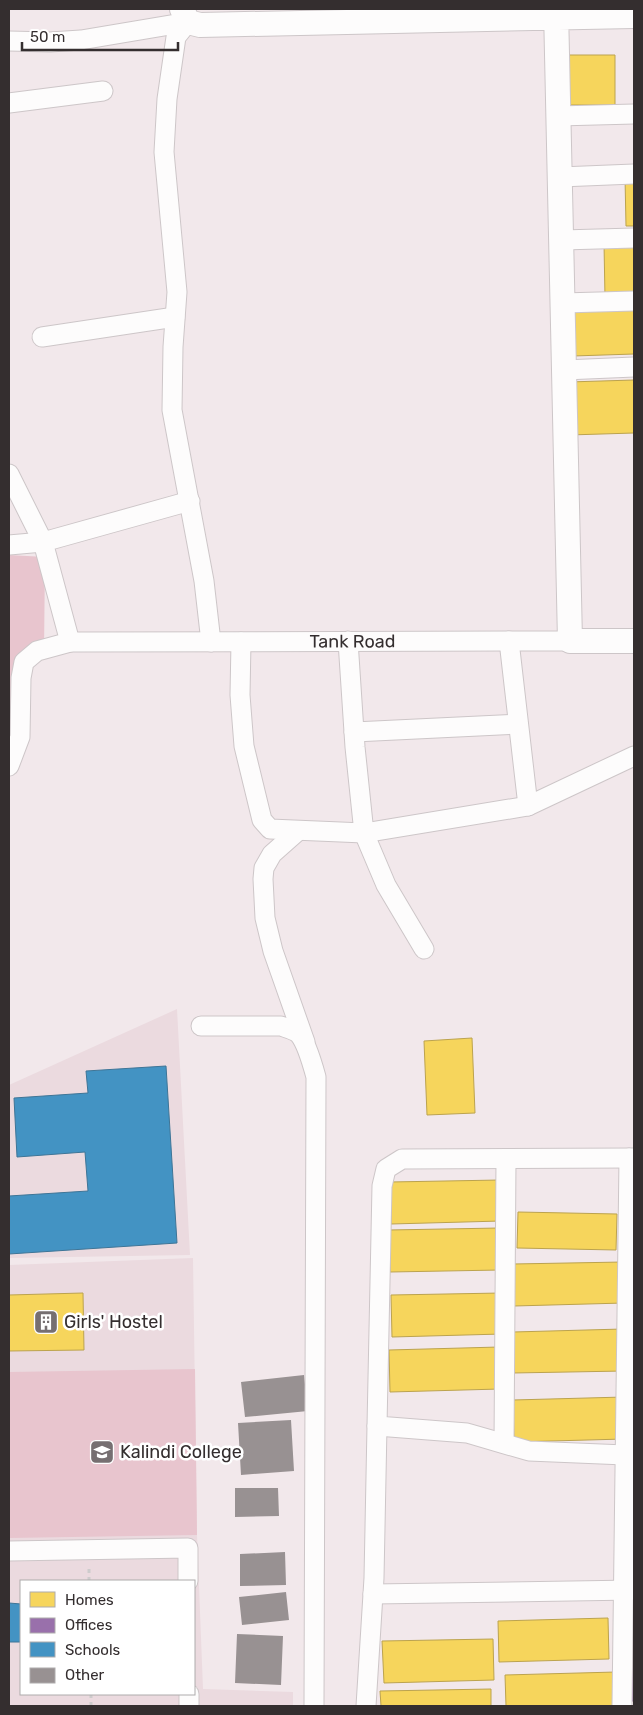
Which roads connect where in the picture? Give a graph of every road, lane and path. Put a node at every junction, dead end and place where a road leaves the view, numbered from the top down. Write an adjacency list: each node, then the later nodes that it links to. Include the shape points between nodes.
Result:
1 (556, 13): 2 (street, via 200,25); 3 (street); 8 (street)
2 (185, 15): 4 (street, via 81,40); 15 (street, via 176,37 167,99 164,152 177,292)
3 (634, 16)
4 (9, 41)
5 (103, 91): 6 (street)
6 (9, 103)
7 (634, 114): 8 (street)
8 (558, 116): 10 (street)
9 (634, 174): 10 (street)
10 (560, 177): 12 (street)
11 (634, 238): 12 (street)
12 (562, 240): 14 (street)
13 (634, 301): 14 (street)
14 (563, 303): 18 (street)
15 (175, 317): 16 (street); 20 (street, via 172,410)
16 (42, 337)
17 (634, 367): 18 (street)
18 (564, 370): 25 (street)
19 (9, 474): 21 (street)
20 (190, 500): 21 (street); 28 (street)
21 (43, 542): 22 (street); 27 (street)
22 (9, 545)
23 (348, 641): 24 (street, Tank Road); 29 (street, Tank Road); 31 (street)
24 (508, 641): 25 (street, Tank Road); 30 (street)
25 (570, 641): 26 (street, Tank Road)
26 (634, 641)
27 (70, 642): 28 (street, Tank Road); 33 (street, Tank Road, via 37,651 24,662 20,737)
28 (211, 642): 29 (street, Tank Road)
29 (241, 642): 35 (street, via 244,746 262,820 270,828)
30 (518, 724): 31 (street); 34 (street)
31 (354, 732): 36 (street)
32 (634, 756): 34 (street)
33 (9, 766)
34 (528, 806): 36 (street)
35 (298, 831): 36 (street); 39 (street, via 272,854 264,868 263,880 265,918 271,942)
36 (364, 833): 37 (street, via 386,885)
37 (424, 949)
38 (201, 1026): 39 (street, via 281,1026 299,1034)
39 (308, 1051): 49 (street, via 316,1076)
40 (632, 1158): 41 (street); 44 (street)
41 (506, 1160): 42 (street, via 402,1159 386,1169 382,1186); 43 (street)
42 (377, 1426): 43 (street, via 467,1433); 48 (street)
43 (504, 1443): 44 (street, via 529,1451)
44 (628, 1448): 47 (street)
45 (9, 1551): 46 (street, via 188,1548)
46 (188, 1580)
47 (629, 1590): 48 (street); 51 (street)
48 (373, 1594): 50 (street)
49 (314, 1706)
50 (366, 1706)
51 (622, 1706)

